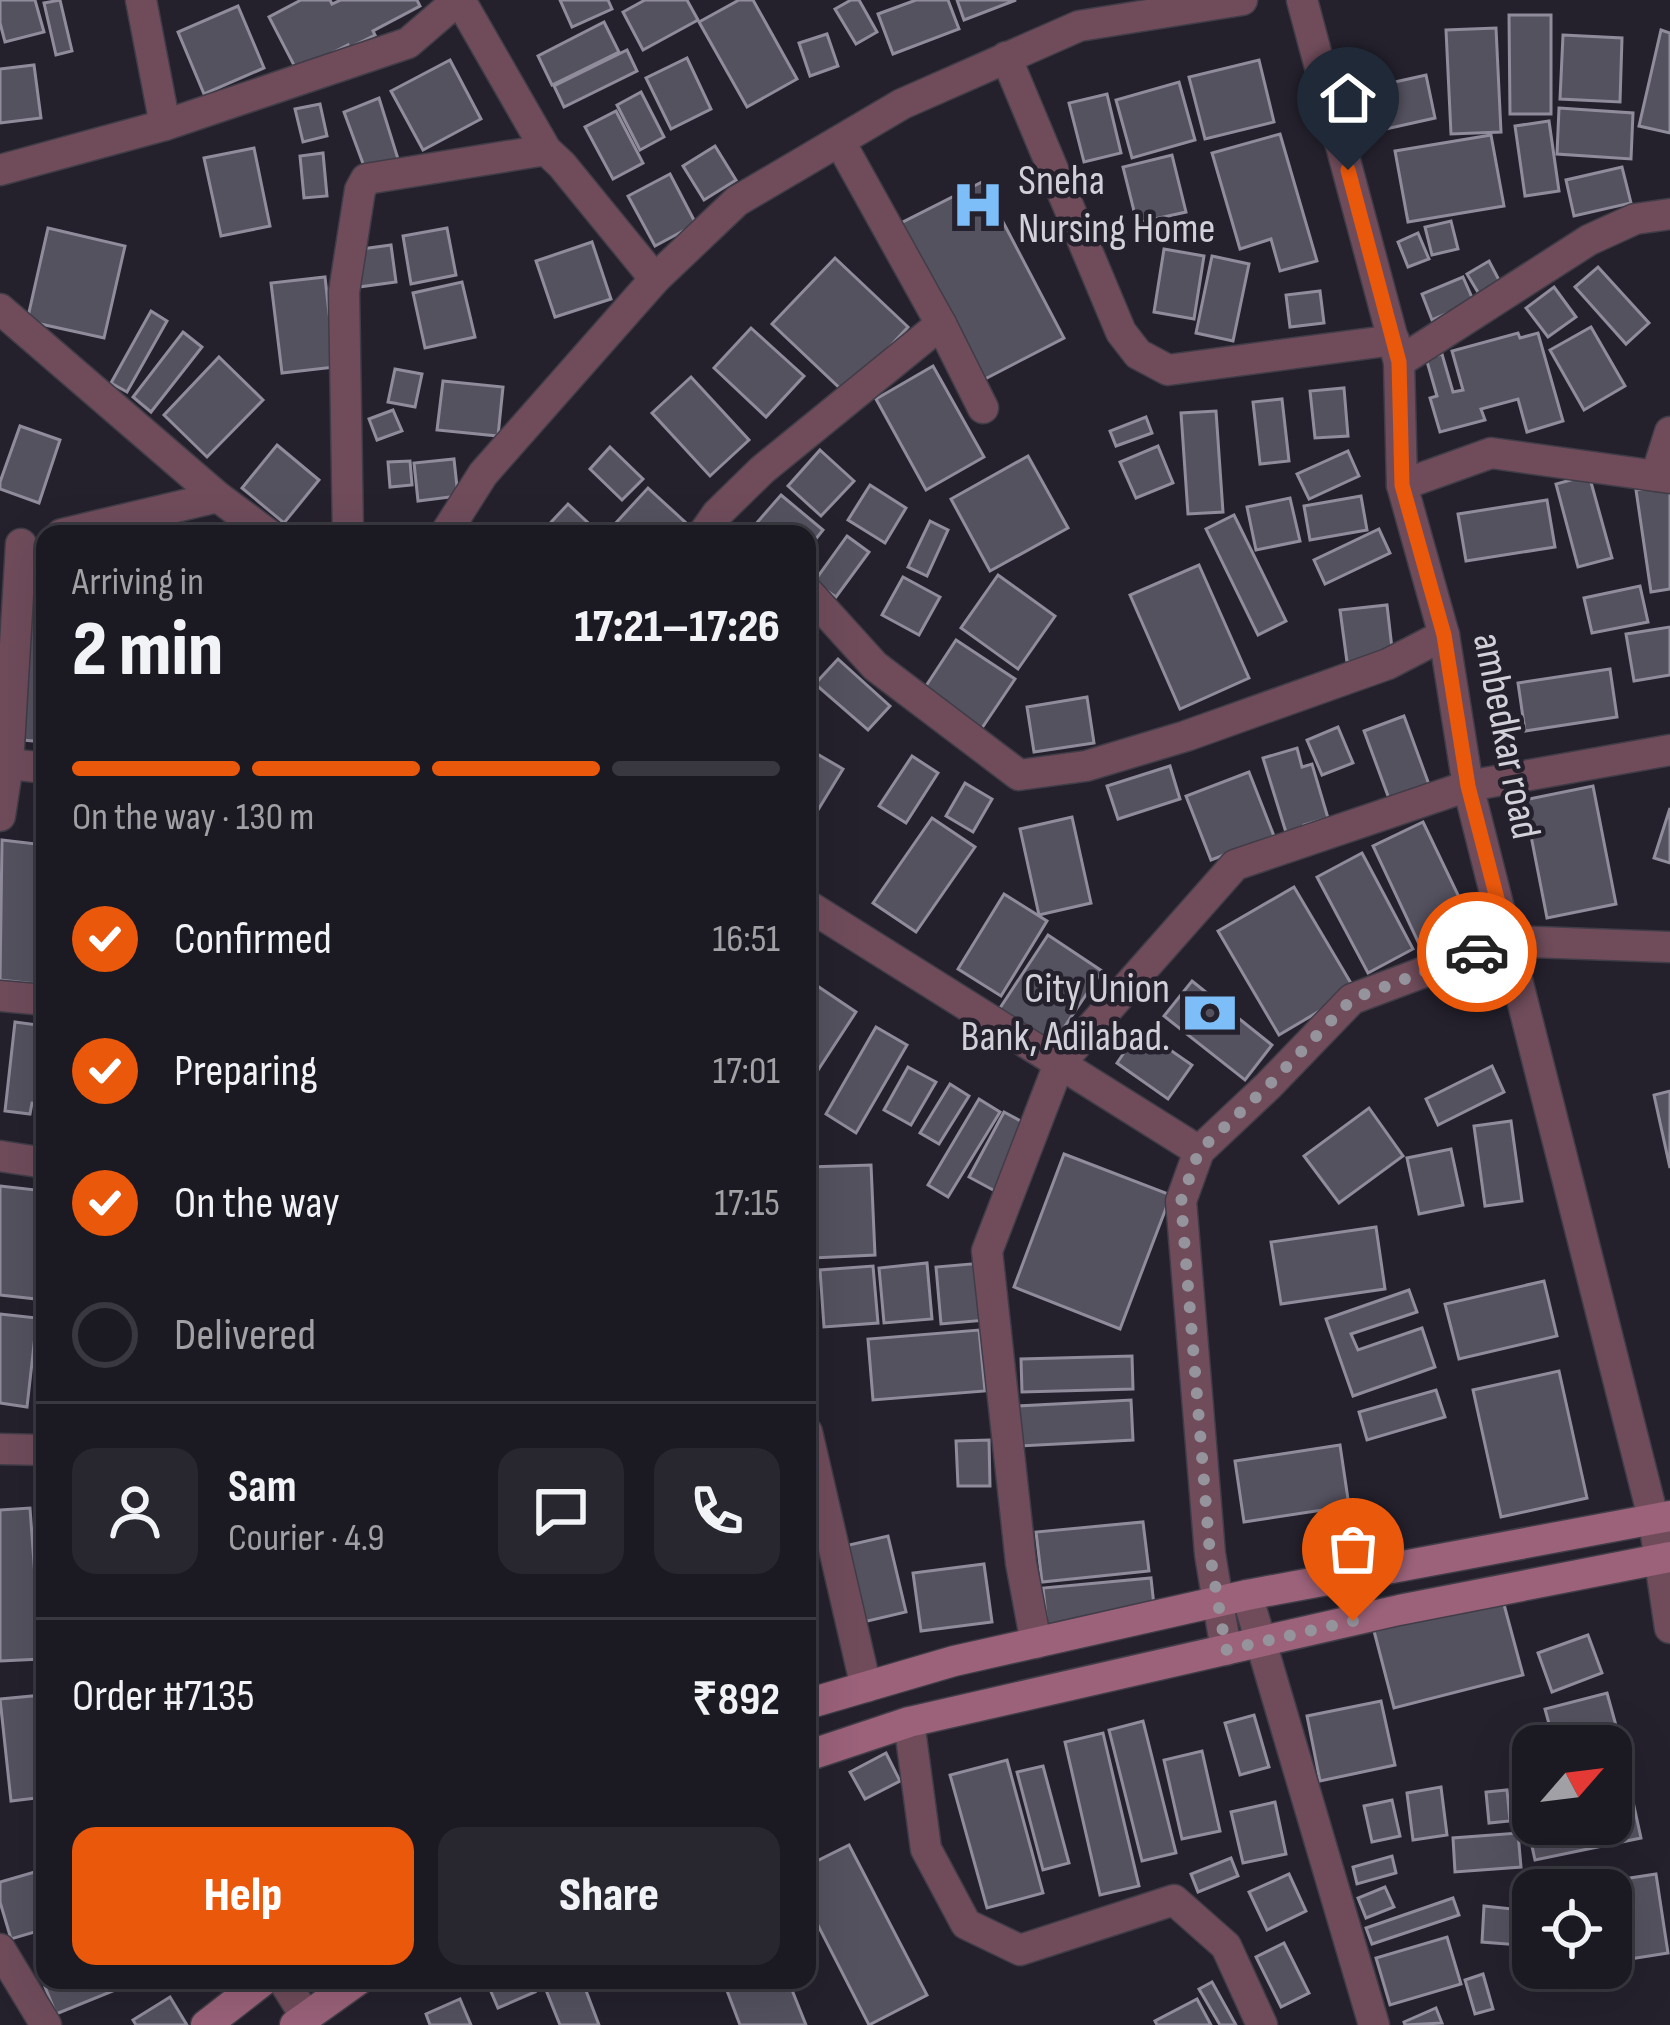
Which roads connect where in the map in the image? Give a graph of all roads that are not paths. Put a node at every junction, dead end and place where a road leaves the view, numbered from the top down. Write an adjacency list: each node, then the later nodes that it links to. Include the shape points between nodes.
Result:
1 (141, 0): 6 (street)
2 (459, 0): 6 (street, via 408,44); 8 (street)
3 (1242, 0): 5 (street, via 1079,26)
4 (1302, 0): 14 (street, ambedkar road)
5 (1006, 57): 7 (street); 14 (street, via 1121,332 1138,354 1168,370)
6 (165, 125): 9 (street)
7 (841, 142): 11 (street, via 737,201); 13 (street)
8 (546, 150): 11 (street); 22 (street, via 366,179 360,190 344,292)
9 (0, 170)
10 (1670, 214): 14 (street, via 1589,240)
11 (655, 279): 23 (street, via 483,474)
12 (0, 309): 19 (street)
13 (941, 324): 15 (street); 24 (street, via 762,470)
14 (1397, 351): 18 (street, ambedkar road)
15 (983, 408)
16 (1670, 432): 17 (street)
17 (1663, 477): 18 (street, via 1491,453)
18 (1402, 485): 27 (street, ambedkar road)
19 (218, 497): 20 (street); 21 (street)
20 (100, 525)
21 (256, 525)
22 (348, 525)
23 (451, 525)
24 (721, 525)
25 (22, 540): 29 (street)
26 (816, 601): 27 (street, via 875,666 1019,775 1086,766 1186,736 1388,664)
27 (1444, 635): 31 (street, ambedkar road)
28 (1670, 750): 31 (street)
29 (4, 764): 30 (street); 32 (street)
30 (36, 767)
31 (1468, 786): 34 (street, ambedkar road); 38 (street, via 1235,866)
32 (0, 816)
33 (816, 911): 38 (street)
34 (1508, 941): 35 (street); 39 (street, via 1352,999); 45 (street, ambedkar road)
35 (1670, 946)
36 (0, 996): 37 (street)
37 (36, 999)
38 (1059, 1064): 39 (street); 49 (street, via 987,1251)
39 (1199, 1151): 47 (street, via 1181,1201 1210,1554)
40 (0, 1156): 41 (street)
41 (36, 1162)
42 (0, 1449): 43 (street)
43 (36, 1450)
44 (816, 1471): 52 (street)
45 (1662, 1518): 46 (street, ambedkar road); 47 (main road)
46 (1665, 1558): 48 (street, ambedkar road); 50 (main road)
47 (1232, 1599): 49 (main road); 50 (street); 51 (street)
48 (1670, 1628)
49 (1036, 1642): 52 (main road)
50 (1260, 1642): 51 (main road); 64 (street)
51 (1226, 1650): 54 (main road)
52 (866, 1687): 53 (main road)
53 (816, 1701)
54 (909, 1722): 55 (main road); 63 (street, via 926,1849 965,1924 1020,1950 1174,1900 1226,1946)
55 (816, 1753)
56 (0, 1949): 61 (street)
57 (252, 1989): 62 (main road)
58 (287, 1989): 60 (street)
59 (345, 1989): 60 (main road)
60 (301, 2021)
61 (46, 2025)
62 (206, 2025)
63 (1262, 2025)
64 (1374, 2025)

